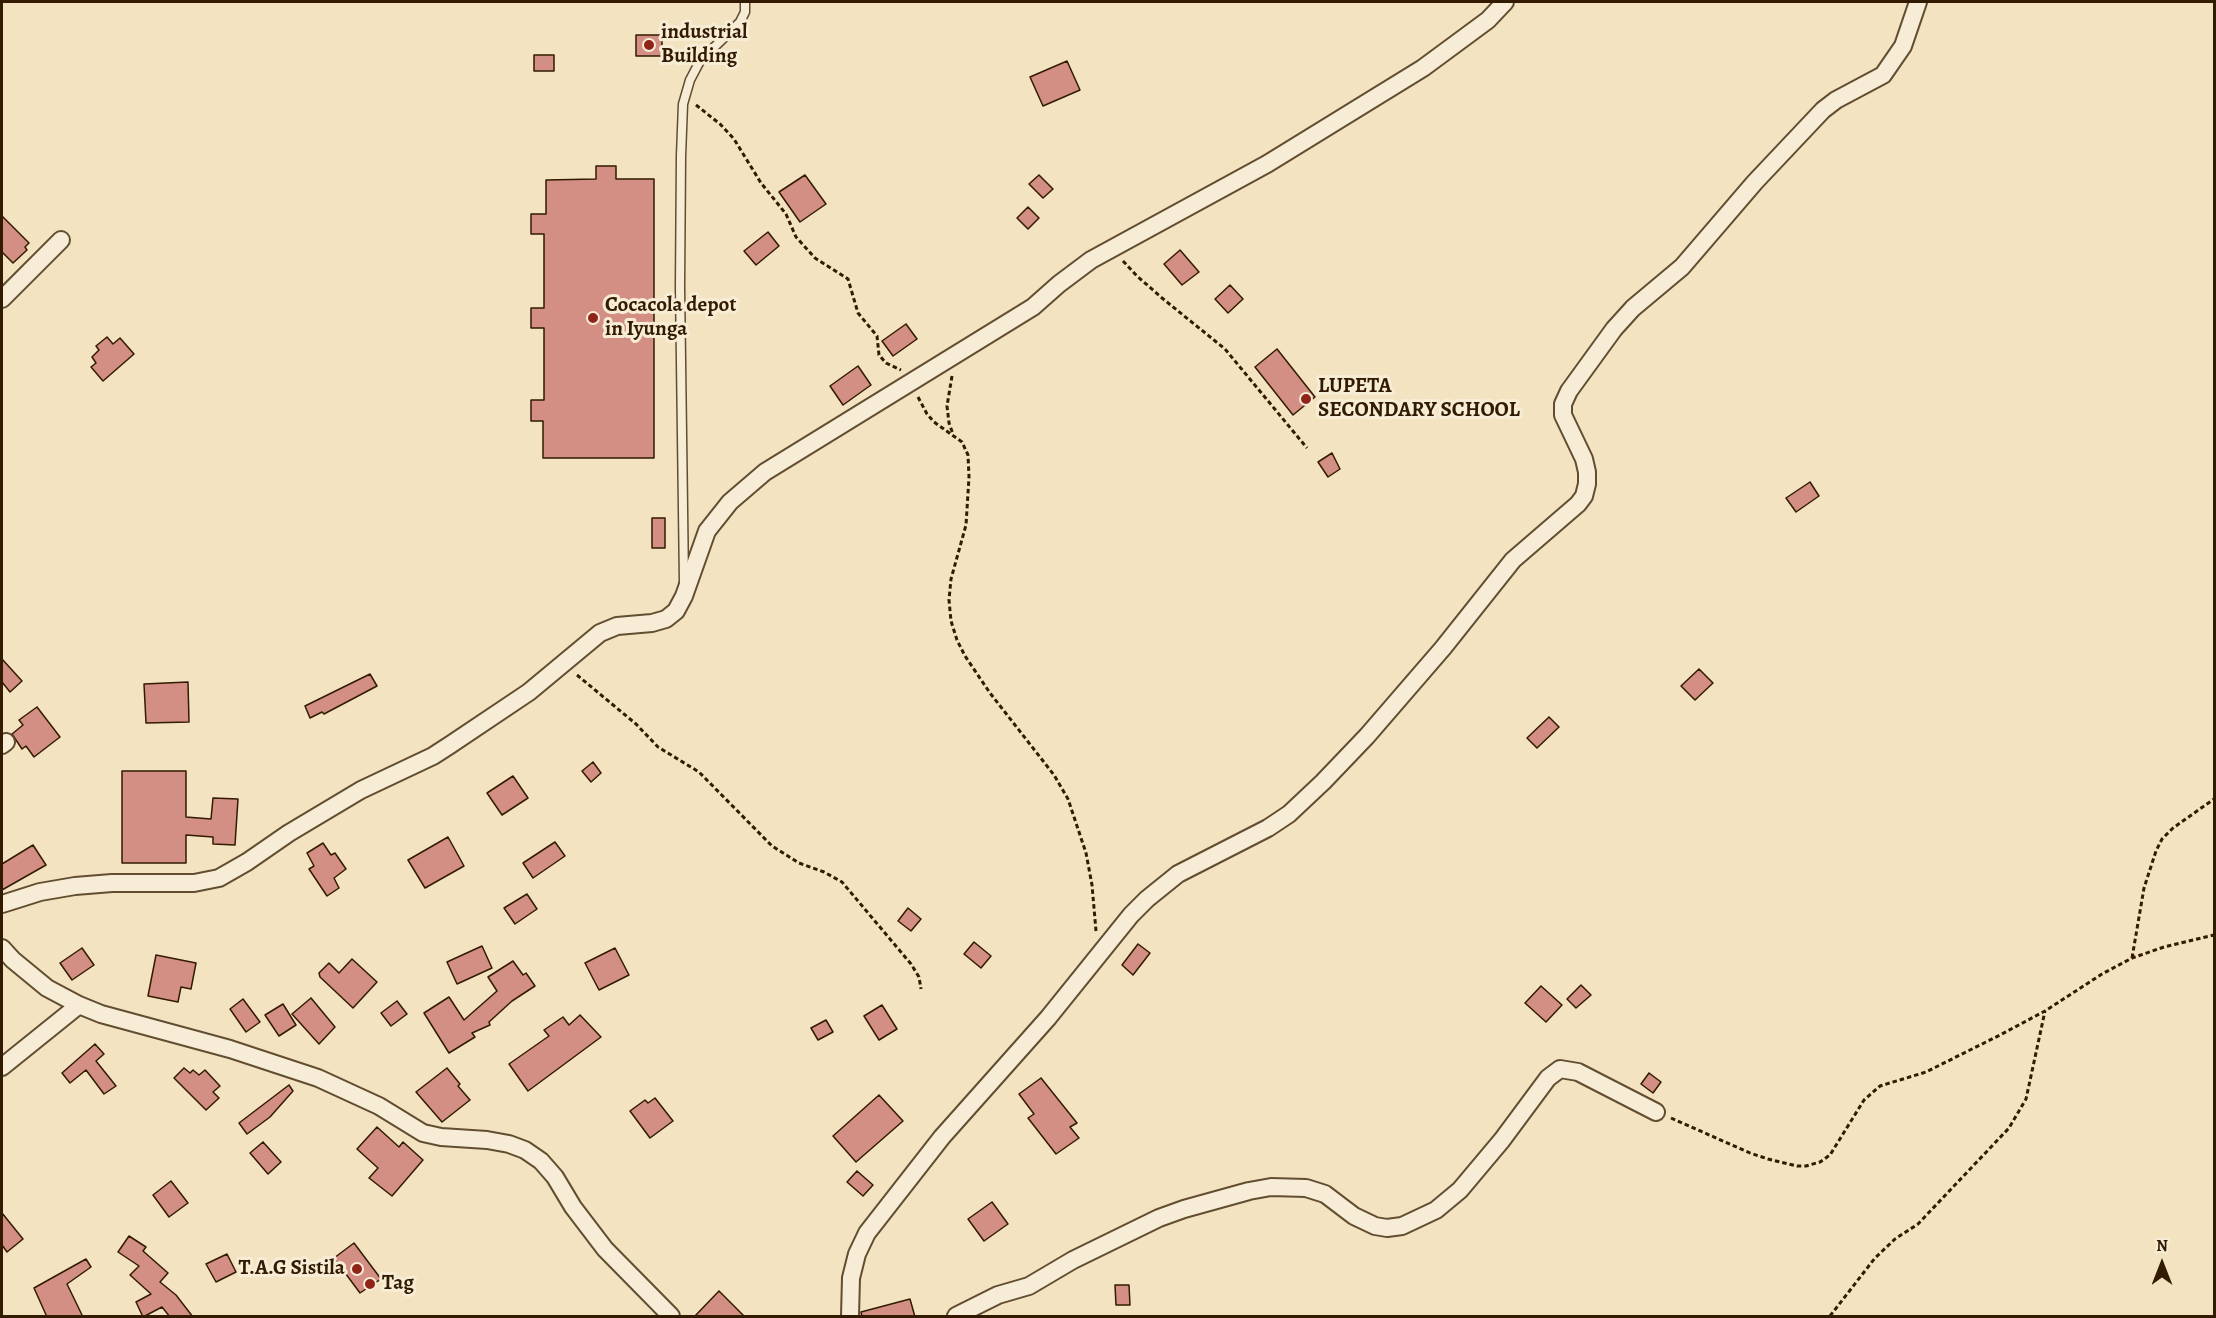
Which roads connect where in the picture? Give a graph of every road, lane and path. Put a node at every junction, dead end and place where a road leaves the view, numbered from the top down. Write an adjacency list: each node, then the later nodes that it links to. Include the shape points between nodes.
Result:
1 (745, 2): 4 (lane, via 743,17 700,61)
2 (1505, 2): 6 (street, via 1488,20 1423,68 1267,164)
3 (1918, 2): 18 (street, via 1903,46 1883,75 1823,110 1682,267 1614,328 1569,391 1563,415 1587,472 1586,490 1578,504 1513,560 1425,669 1323,782 1278,821 1196,863 1162,886 1131,915)
4 (685, 95): 9 (path, via 734,138 761,183 786,214 796,237 815,258 848,279 858,313 877,336 882,359); 12 (lane, via 680,194)
5 (61, 240): 7 (street)
6 (1115, 246): 8 (street, via 1075,271 1033,307); 11 (path, via 1137,276 1225,349)
7 (2, 299)
8 (960, 351): 9 (street); 10 (path, via 946,406)
9 (912, 380): 10 (path, via 927,414); 12 (street, via 746,486 707,531)
10 (953, 435): 18 (path, via 966,449 969,477 966,525 951,579 951,621 965,656 1068,799 1086,853)
11 (1307, 448)
12 (684, 596): 13 (street, via 666,619 609,629)
13 (564, 664): 15 (street, via 433,756 361,790 219,878 194,883 75,886); 20 (path, via 658,747 699,772 772,846 842,882 911,964)
14 (2214, 799): 19 (path, via 2173,828 2156,850 2144,888)
15 (2, 904)
16 (2214, 935): 19 (path)
17 (2, 948): 21 (street, via 47,988)
18 (1099, 954): 26 (street, via 942,1137 867,1233 851,1278)
19 (2132, 958): 22 (path)
20 (921, 989)
21 (79, 1005): 23 (street); 25 (street, via 318,1078 423,1132 498,1142 525,1150 555,1177 605,1249)
22 (2045, 1011): 24 (path, via 1926,1072 1880,1086 1864,1101 1830,1155 1806,1166 1750,1153); 28 (path, via 2028,1092 2009,1128 1918,1224 1875,1258)
23 (2, 1067)
24 (1656, 1112): 27 (street, via 1578,1072 1560,1069 1548,1077 1460,1190 1436,1210 1402,1226 1374,1226 1325,1194 1306,1188 1249,1191 1159,1218 1029,1286 998,1295)
25 (671, 1317)
26 (850, 1317)
27 (956, 1317)
28 (1830, 1317)

